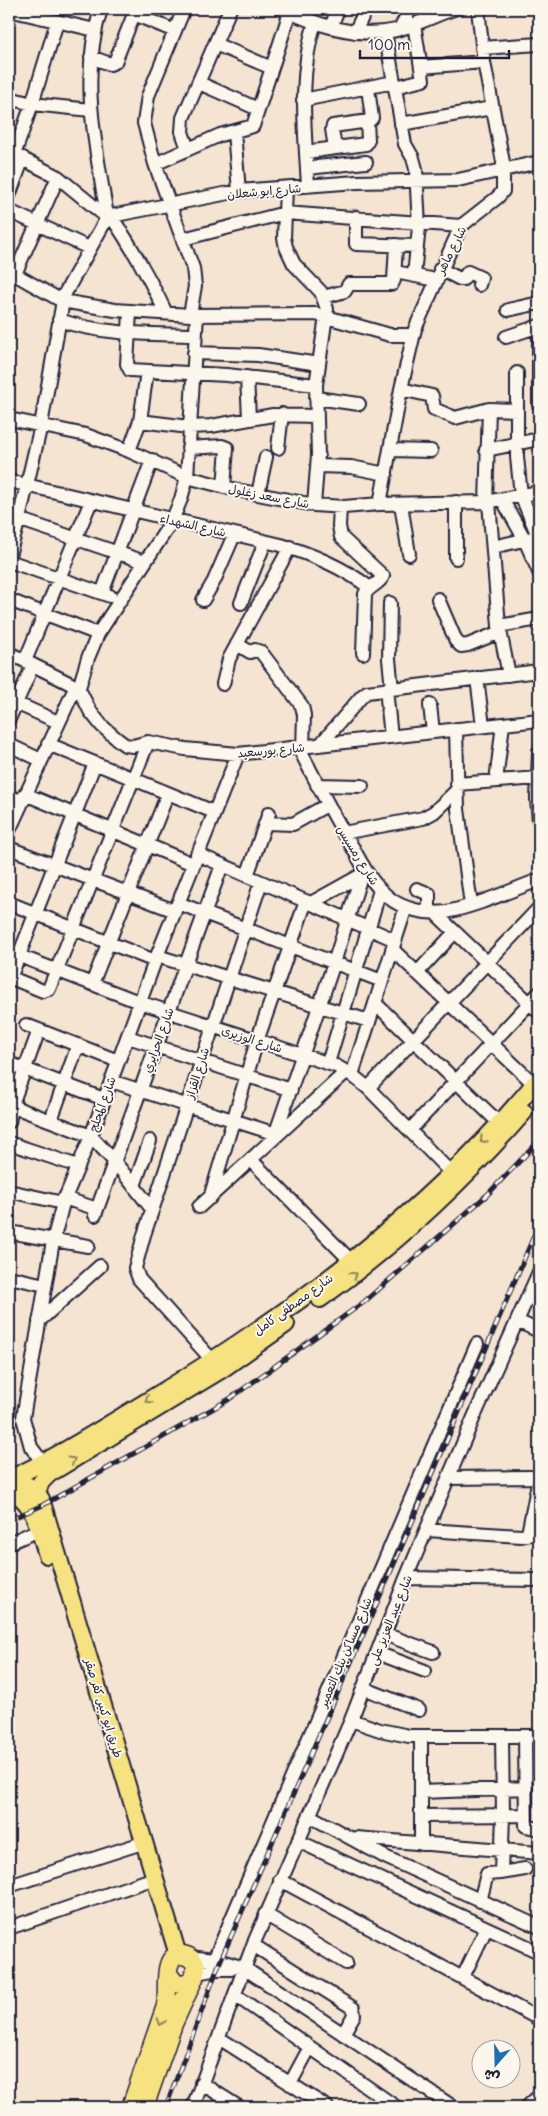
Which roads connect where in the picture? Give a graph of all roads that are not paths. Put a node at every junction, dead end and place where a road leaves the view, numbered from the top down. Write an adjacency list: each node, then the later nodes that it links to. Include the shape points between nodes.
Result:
1 (101, 9): 17 (street)
2 (184, 9): 18 (street)
3 (230, 9): 21 (street)
4 (338, 9): 16 (street)
5 (366, 9): 19 (street)
6 (410, 9): 15 (street)
7 (453, 9): 15 (street)
8 (478, 9): 23 (street, شارع ماهر)
9 (9, 10): 11 (street)
10 (290, 11): 14 (street); 27 (street)
11 (42, 12): 13 (street)
12 (135, 12): 18 (street); 24 (street, via 115,62 110,64)
13 (57, 22): 17 (street); 33 (street)
14 (315, 22): 16 (street); 32 (street, via 306,54)
15 (408, 25): 20 (street); 26 (street)
16 (331, 27): 19 (street)
17 (95, 30): 24 (street)
18 (175, 31): 46 (street, via 148,96 144,114 145,132)
19 (356, 32): 20 (street)
20 (385, 32): 29 (street)
21 (215, 44): 27 (street); 28 (street)
22 (539, 44): 23 (street)
23 (482, 48): 25 (street, شارع ماهر)
24 (91, 57): 36 (street)
25 (484, 62): 26 (street); 34 (street, شارع ماهر)
26 (421, 67): 29 (street, via 422,81)
27 (272, 68): 35 (street)
28 (199, 82): 35 (street); 41 (street, via 182,125)
29 (395, 85): 30 (street); 38 (street)
30 (368, 88): 32 (street); 37 (street, via 373,116)
31 (9, 98): 33 (street)
32 (304, 100): 42 (street)
33 (32, 104): 36 (street); 43 (street)
34 (492, 108): 38 (street); 48 (street, شارع ماهر)
35 (258, 109): 39 (street, via 253,126)
36 (90, 110): 58 (street)
37 (367, 121): 40 (street, via 366,144); 40 (street, via 333,126)
38 (401, 124): 50 (street, via 407,150 415,163)
39 (234, 132): 41 (street); 53 (street)
40 (335, 148): 42 (street)
41 (188, 149): 46 (street)
42 (306, 152): 47 (street)
43 (15, 155): 49 (street); 54 (street)
44 (366, 162): 47 (street)
45 (539, 162): 48 (street, شارع ابو شعلان)
46 (155, 164): 55 (street)
47 (307, 168): 51 (street)
48 (503, 170): 50 (street, شارع ابو شعلان, via 469,179); 62 (street, شارع ماهر, via 501,194)
49 (58, 177): 58 (street); 61 (street)
50 (416, 181): 51 (street, شارع ابو شعلان); 60 (street)
51 (308, 186): 52 (street, شارع ابو شعلان)
52 (286, 188): 53 (street, شارع ابو شعلان); 57 (street)
53 (239, 191): 55 (street, شارع ابو شعلان)
54 (9, 196)
55 (169, 204): 58 (street, شارع ابو شعلان); 63 (street)
56 (9, 211): 61 (street)
57 (285, 213): 59 (street); 63 (street); 72 (street, via 284,238 289,256)
58 (108, 216): 66 (street); 77 (street, via 137,256)
59 (356, 218): 60 (street); 64 (street, via 355,243)
60 (419, 222): 62 (street); 65 (street)
61 (37, 223): 66 (street); 68 (street)
62 (461, 226): 69 (street, شارع ماهر)
63 (182, 239): 78 (street, via 194,277)
64 (396, 245): 65 (street); 67 (street)
65 (417, 246): 70 (street)
66 (89, 248): 73 (street)
67 (395, 272): 70 (street); 72 (street, via 394,283 390,285 349,284 345,291)
68 (11, 274): 73 (street)
69 (438, 274): 70 (street); 71 (street, via 460,280 468,272 480,276); 86 (street, شارع ماهر)
70 (414, 276)
71 (479, 285)
72 (324, 297): 79 (street)
73 (62, 301): 76 (street); 80 (street)
74 (538, 304): 75 (street); 81 (street)
75 (508, 310)
76 (130, 312): 77 (street); 84 (street)
77 (166, 313): 78 (street)
78 (194, 315): 79 (street, via 306,314); 85 (street)
79 (326, 318): 86 (street, via 390,335); 89 (street)
80 (59, 320): 84 (street); 106 (street)
81 (539, 320)
82 (539, 326): 87 (street)
83 (539, 332): 98 (street)
84 (129, 333): 85 (street); 90 (street, via 127,366 130,370)
85 (196, 335): 88 (street)
86 (413, 336): 95 (street, شارع ماهر)
87 (506, 337)
88 (194, 353): 89 (street, via 258,355); 91 (street)
89 (319, 364): 94 (street)
90 (147, 371): 91 (street); 105 (street)
91 (193, 373): 93 (street); 107 (street)
92 (517, 373): 100 (street)
93 (247, 377): 94 (street); 103 (street)
94 (316, 385): 96 (street)
95 (401, 389): 99 (street, via 432,396 434,410 452,418); 113 (street, شارع ماهر)
96 (316, 398): 97 (street); 102 (street)
97 (358, 404)
98 (539, 405)
99 (489, 409): 100 (street); 114 (street)
100 (517, 410): 109 (street)
101 (282, 414): 102 (street); 103 (street); 111 (street)
102 (316, 416): 118 (street)
103 (249, 418): 107 (street)
104 (9, 419): 106 (street, شارع سعد زغلول)
105 (140, 421): 107 (street); 112 (street)
106 (41, 425): 112 (street, شارع سعد زغلول); 122 (street)
107 (189, 428): 110 (street)
108 (539, 438): 109 (street)
109 (517, 444): 114 (street); 126 (street)
110 (188, 448): 120 (street); 123 (street, via 226,446)
111 (278, 448)
112 (129, 450): 117 (street, شارع سعد زغلول)
113 (390, 450): 115 (street); 119 (street, شارع ماهر)
114 (486, 450): 130 (street)
115 (431, 451)
116 (266, 457): 125 (street)
117 (152, 460): 120 (street, شارع سعد زغلول); 135 (street)
118 (318, 466): 119 (street, via 351,467); 133 (street)
119 (386, 474): 131 (street, شارع ماهر)
120 (187, 477): 123 (street, شارع سعد زغلول); 137 (street)
121 (9, 481): 122 (street, شارع الشهداء)
122 (27, 486): 128 (street, شارع الشهداء); 136 (street)
123 (224, 487): 125 (street, شارع سعد زغلول)
124 (539, 492): 126 (street, شارع سعد زغلول)
125 (258, 494): 133 (street, شارع سعد زغلول)
126 (520, 496): 127 (street, شارع سعد زغلول); 139 (street)
127 (502, 499): 130 (street, شارع سعد زغلول); 141 (street)
128 (91, 501): 135 (street, شارع الشهداء); 140 (street)
129 (456, 502): 130 (street, شارع سعد زغلول); 132 (street, شارع سعد زغلول); 148 (street)
130 (488, 502): 144 (street)
131 (380, 504): 132 (street, شارع سعد زغلول); 134 (street, شارع سعد زغلول)
132 (401, 504): 146 (street)
133 (314, 505): 134 (street, شارع سعد زغلول)
134 (340, 507): 153 (street, via 338,526 341,537 383,574 382,580)
135 (133, 512): 137 (street, شارع الشهداء); 145 (street)
136 (14, 518): 140 (street); 147 (street)
137 (172, 521): 138 (street, شارع الشهداء); 150 (street)
138 (234, 535): 142 (street, شارع الشهداء); 158 (street)
139 (539, 536): 141 (street)
140 (76, 538): 145 (street); 152 (street)
141 (525, 540): 144 (street); 151 (street)
142 (265, 542): 143 (street, شارع الشهداء); 159 (street)
143 (290, 547): 153 (street, شارع الشهداء, via 345,570); 165 (street)
144 (493, 547): 163 (street)
145 (117, 552): 150 (street); 154 (street)
146 (409, 554)
147 (9, 555)
148 (456, 558)
149 (9, 561): 152 (street)
150 (144, 562): 155 (street)
151 (539, 572)
152 (59, 578): 154 (street); 161 (street)
153 (370, 588): 167 (street, via 365,594)
154 (102, 593): 155 (street)
155 (119, 599): 164 (street)
156 (438, 599): 163 (street, via 461,646 468,646)
157 (9, 600): 161 (street)
158 (204, 600)
159 (241, 603)
160 (390, 603): 174 (street)
161 (45, 614): 164 (street); 168 (street)
162 (539, 619): 163 (street)
163 (499, 629): 170 (street)
164 (98, 634): 173 (street)
165 (237, 644): 172 (street, via 227,665); 189 (street, via 250,652 261,652 299,702 304,715)
166 (9, 653): 168 (street, شارع بورسعيد)
167 (363, 653)
168 (29, 663): 173 (street, شارع بورسعيد); 175 (street)
169 (539, 671): 170 (street)
170 (509, 675): 171 (street)
171 (478, 678): 174 (street); 181 (street)
172 (224, 684)
173 (76, 689): 179 (street); 185 (street, شارع بورسعيد, via 102,726 117,739 133,746)
174 (389, 689): 184 (street); 188 (street, via 367,692 362,696)
175 (12, 701): 177 (street); 179 (street)
176 (430, 705): 183 (street)
177 (9, 719)
178 (539, 720): 180 (street, شارع بورسعيد)
179 (58, 722): 186 (street)
180 (503, 724): 181 (street, شارع بورسعيد); 196 (street)
181 (483, 726): 182 (street, شارع بورسعيد)
182 (456, 729): 183 (street, شارع بورسعيد); 199 (street)
183 (433, 732): 184 (street, شارع بورسعيد)
184 (392, 737): 188 (street, شارع بورسعيد)
185 (148, 742): 191 (street, شارع بورسعيد); 195 (street)
186 (48, 744): 192 (street); 193 (street)
187 (9, 745): 192 (street)
188 (320, 745): 189 (street, شارع بورسعيد)
189 (301, 748): 191 (street, شارع بورسعيد); 197 (street, شارع رمسيس)
190 (539, 752): 194 (street)
191 (238, 754): 204 (street, شارع المحلج)
192 (41, 760): 202 (street)
193 (95, 764): 195 (street); 205 (street)
194 (538, 776): 196 (street); 206 (street)
195 (134, 779): 200 (street); 207 (street)
196 (496, 781): 199 (street)
197 (317, 785): 198 (street); 203 (street, شارع رمسيس)
198 (362, 786)
199 (457, 787): 209 (street, via 434,812 423,818); 225 (street)
200 (168, 793): 204 (street); 210 (street)
201 (9, 796): 202 (street)
202 (24, 798): 205 (street); 208 (street)
203 (327, 805): 209 (street, شارع رمسيس); 216 (street, via 293,824 268,818)
204 (214, 812): 212 (street, شارع المحلج)
205 (75, 815): 207 (street); 213 (street)
206 (539, 821)
207 (113, 830): 210 (street); 217 (street)
208 (9, 831)
209 (344, 833): 215 (street, شارع رمسيس)
210 (147, 845): 212 (street); 222 (street)
211 (9, 848): 213 (street)
212 (195, 859): 214 (street); 226 (street, شارع المحلج)
213 (55, 865): 217 (street); 231 (street)
214 (222, 865): 216 (street); 230 (street, شارع الحرايري)
215 (364, 874): 221 (street, شارع رمسيس); 223 (street); 232 (street)
216 (246, 876): 219 (street)
217 (93, 880): 222 (street); 234 (street)
218 (539, 880): 225 (street, شارع رمسيس)
219 (261, 882): 223 (street); 235 (street, شارع القزاز)
220 (417, 889): 229 (street, via 429,894)
221 (380, 890): 227 (street, شارع رمسيس); 233 (street)
222 (128, 893): 226 (street); 237 (street)
223 (308, 902): 232 (street); 239 (street)
224 (9, 904): 231 (street)
225 (471, 904): 229 (street, شارع رمسيس)
226 (176, 907): 230 (street); 241 (street, شارع المحلج)
227 (406, 907): 229 (street, شارع رمسيس); 238 (street)
228 (539, 908): 243 (street)
229 (432, 912): 236 (street)
230 (205, 913): 235 (street); 244 (street, شارع الحرايري)
231 (36, 914): 234 (street); 240 (street)
232 (347, 919): 233 (street); 242 (street)
233 (369, 928): 238 (street); 246 (street)
234 (73, 929): 237 (street); 245 (street)
235 (245, 929): 239 (street); 249 (street, شارع القزاز)
236 (455, 932): 243 (street); 247 (street)
237 (108, 942): 241 (street); 251 (street)
238 (394, 945): 247 (street); 250 (street)
239 (290, 946): 242 (street); 252 (street)
240 (14, 954): 245 (street, شارع الوزيرى); 248 (street)
241 (156, 959): 244 (street); 254 (street, شارع المحلج)
242 (334, 963): 246 (street); 258 (street)
243 (487, 963): 256 (street); 257 (street)
244 (186, 965): 249 (street); 259 (street, شارع الحرايري)
245 (56, 970): 248 (street, via 49,989 45,991); 251 (street, شارع الوزيرى)
246 (356, 971): 250 (street); 261 (street)
247 (417, 973): 256 (street)
248 (9, 977)
249 (228, 978): 252 (street); 264 (street, شارع القزاز)
250 (382, 981): 255 (street)
251 (92, 984): 254 (street, شارع الوزيرى)
252 (274, 992): 258 (street); 268 (street)
253 (539, 993): 257 (street)
254 (140, 1002): 259 (street, شارع الوزيرى); 266 (street, شارع المحلج)
255 (375, 1003): 262 (street); 267 (street)
256 (449, 1003): 267 (street); 269 (street)
257 (530, 1003): 260 (street); 269 (street)
258 (320, 1006): 261 (street); 272 (street)
259 (169, 1012): 264 (street, شارع الوزيرى); 271 (street, شارع الحرايري)
260 (539, 1012)
261 (344, 1013): 262 (street); 275 (street)
262 (370, 1021): 277 (street)
263 (26, 1025): 265 (street)
264 (212, 1027): 268 (street, شارع الوزيرى); 274 (street, شارع القزاز)
265 (39, 1030): 270 (street); 276 (street)
266 (128, 1037): 271 (street); 273 (street, شارع المحلج)
267 (413, 1040): 280 (street); 283 (street)
268 (257, 1041): 272 (street, شارع الوزيرى); 278 (street)
269 (491, 1043): 280 (street); 282 (street)
270 (78, 1046): 273 (street); 281 (street)
271 (156, 1046): 274 (street); 284 (street, شارع الحرايري)
272 (302, 1056): 275 (street, شارع الوزيرى); 285 (street)
273 (118, 1061): 279 (street, شارع المحلج)
274 (201, 1061): 278 (street); 287 (street, شارع القزاز)
275 (328, 1063): 277 (street, شارع الوزيرى)
276 (20, 1067): 281 (street); 288 (street)
277 (349, 1074): 283 (street, شارع الوزيرى); 295 (street)
278 (247, 1076): 285 (street); 290 (street)
279 (111, 1081): 284 (street); 286 (street, شارع المحلج)
280 (456, 1081): 292 (street); 293 (street)
281 (64, 1084): 286 (street); 289 (street)
282 (538, 1085): 292 (main road, شارع مصطفى كامل); 301 (main road, شارع مصطفى كامل, via 495,1145)
283 (368, 1088): 293 (street, شارع الوزيرى)
284 (140, 1090): 287 (street); 299 (street, شارع الحرايري)
285 (291, 1090): 295 (street)
286 (104, 1099): 294 (street, شارع المحلج)
287 (186, 1105): 290 (street); 307 (street, شارع القزاز)
288 (10, 1106): 289 (street); 291 (street)
289 (51, 1120): 294 (street)
290 (233, 1120): 295 (street); 304 (street)
291 (9, 1122)
292 (499, 1123): 301 (main road, شارع مصطفى كامل, one-way to 301)
293 (410, 1130): 301 (street, شارع الوزيرى)
294 (91, 1136): 299 (street); 300 (street, شارع المحلج)
295 (275, 1136): 298 (street)
296 (150, 1141): 302 (street)
297 (9, 1144): 300 (street)
298 (251, 1160): 304 (street); 311 (street)
299 (114, 1161): 302 (street); 305 (street, شارع الحرايري, via 96,1212)
300 (78, 1166): 305 (street, شارع المحلج)
301 (456, 1177): 311 (main road, شارع مصطفى كامل); 325 (main road, شارع مصطفى كامل, one-way to 301, via 49,1474 221,1370 366,1267)
302 (134, 1186): 307 (street)
303 (9, 1191): 305 (street)
304 (210, 1198): 306 (street)
305 (63, 1201): 309 (street, شارع المحلج)
306 (199, 1208)
307 (152, 1209): 320 (street, شارع القزاز, via 135,1271)
308 (9, 1232): 309 (street)
309 (53, 1241): 310 (street); 315 (street, شارع المحلج)
310 (88, 1246)
311 (351, 1261): 320 (main road, شارع مصطفى كامل)
312 (100, 1266): 316 (street)
313 (9, 1277): 315 (street)
314 (537, 1280): 317 (street, شارع عبد العزيز على)
315 (45, 1285): 316 (street, شارع المحلج)
316 (39, 1321): 321 (street, شارع المحلج, via 23,1418 31,1447)
317 (516, 1321): 318 (street); 322 (street, شارع عبد العزيز على)
318 (539, 1331)
319 (477, 1344): 370 (street, شارع مساكن بنك التعمير)
320 (213, 1361): 321 (main road, شارع مصطفى كامل, one-way to 321)
321 (43, 1463): 323 (main road, شارع مصطفى كامل)
322 (448, 1478): 327 (street, شارع عبد العزيز على); 328 (street, via 536,1478)
323 (9, 1480): 325 (main road, via 24,1483)
324 (9, 1491): 326 (main road, طريق ابو كبير, كفر صقر, via 27,1503)
325 (37, 1492): 372 (main road, طريق ابو كبير, كفر صقر)
326 (39, 1530): 329 (street); 355 (main road, طريق ابو كبير, كفر صقر)
327 (427, 1530): 328 (street, via 518,1536); 330 (street, شارع عبد العزيز على)
328 (534, 1534)
329 (9, 1543)
330 (406, 1578): 331 (street); 332 (street, شارع عبد العزيز على)
331 (539, 1580)
332 (384, 1634): 333 (street); 334 (street, شارع عبد العزيز على)
333 (433, 1652)
334 (377, 1653): 335 (street); 336 (street, شارع عبد العزيز على)
335 (426, 1671)
336 (363, 1688): 337 (street); 338 (street, شارع عبد العزيز على)
337 (419, 1710)
338 (351, 1720): 339 (street, via 394,1733); 349 (street, شارع عبد العزيز على)
339 (421, 1736): 340 (street); 345 (street)
340 (502, 1736): 341 (street); 344 (street)
341 (525, 1736): 342 (street); 343 (street)
342 (539, 1736)
343 (526, 1788): 344 (street); 347 (street)
344 (503, 1789): 345 (street); 348 (street)
345 (421, 1792): 350 (street)
346 (539, 1802): 347 (street)
347 (526, 1809): 348 (street); 351 (street, via 526,1826)
348 (503, 1815): 350 (street); 356 (street)
349 (310, 1816): 352 (street); 353 (street, شارع عبد العزيز على)
350 (421, 1816): 354 (street)
351 (534, 1828)
352 (351, 1838): 354 (street); 363 (street)
353 (298, 1841): 360 (street, شارع عبد العزيز على); 367 (street)
354 (421, 1844): 356 (street)
355 (136, 1845): 361 (main road, طريق ابو كبير, كفر صقر); 362 (street)
356 (502, 1850): 357 (street); 359 (street)
357 (539, 1853)
358 (525, 1869): 359 (street)
359 (501, 1873): 363 (street, via 486,1875)
360 (280, 1880): 364 (street, شارع عبد العزيز على); 374 (street)
361 (146, 1881): 366 (street); 372 (main road, طريق ابو كبير, كفر صقر)
362 (9, 1886)
363 (480, 1901): 365 (street)
364 (265, 1914): 368 (street, شارع عبد العزيز على); 371 (street)
365 (539, 1927)
366 (9, 1928)
367 (486, 1929): 369 (street); 374 (street)
368 (253, 1944): 373 (street, شارع عبد العزيز على); 377 (street, via 353,2008 354,2015)
369 (539, 1952)
370 (214, 1960): 372 (street); 373 (street)
371 (346, 1963)
372 (183, 1967): 373 (street); 383 (highway, طريق ابو كبير, كفر صقر, one-way to 383); 384 (highway, via 173,2024)
373 (244, 1968): 375 (street, شارع عبد العزيز على); 377 (street)
374 (463, 1977): 376 (street)
375 (235, 1995): 378 (street, شارع عبد العزيز على); 379 (street)
376 (539, 2019)
377 (343, 2034): 389 (street)
378 (219, 2038): 380 (street, شارع عبد العزيز على); 381 (street)
379 (310, 2047): 381 (street); 388 (street)
380 (201, 2083): 385 (street, شارع عبد العزيز على); 386 (street)
381 (290, 2084): 387 (street)
382 (539, 2096): 390 (street)
383 (131, 2107)
384 (144, 2107)
385 (193, 2107)
386 (239, 2107)
387 (327, 2107)
388 (396, 2107)
389 (453, 2107)
390 (527, 2107)

